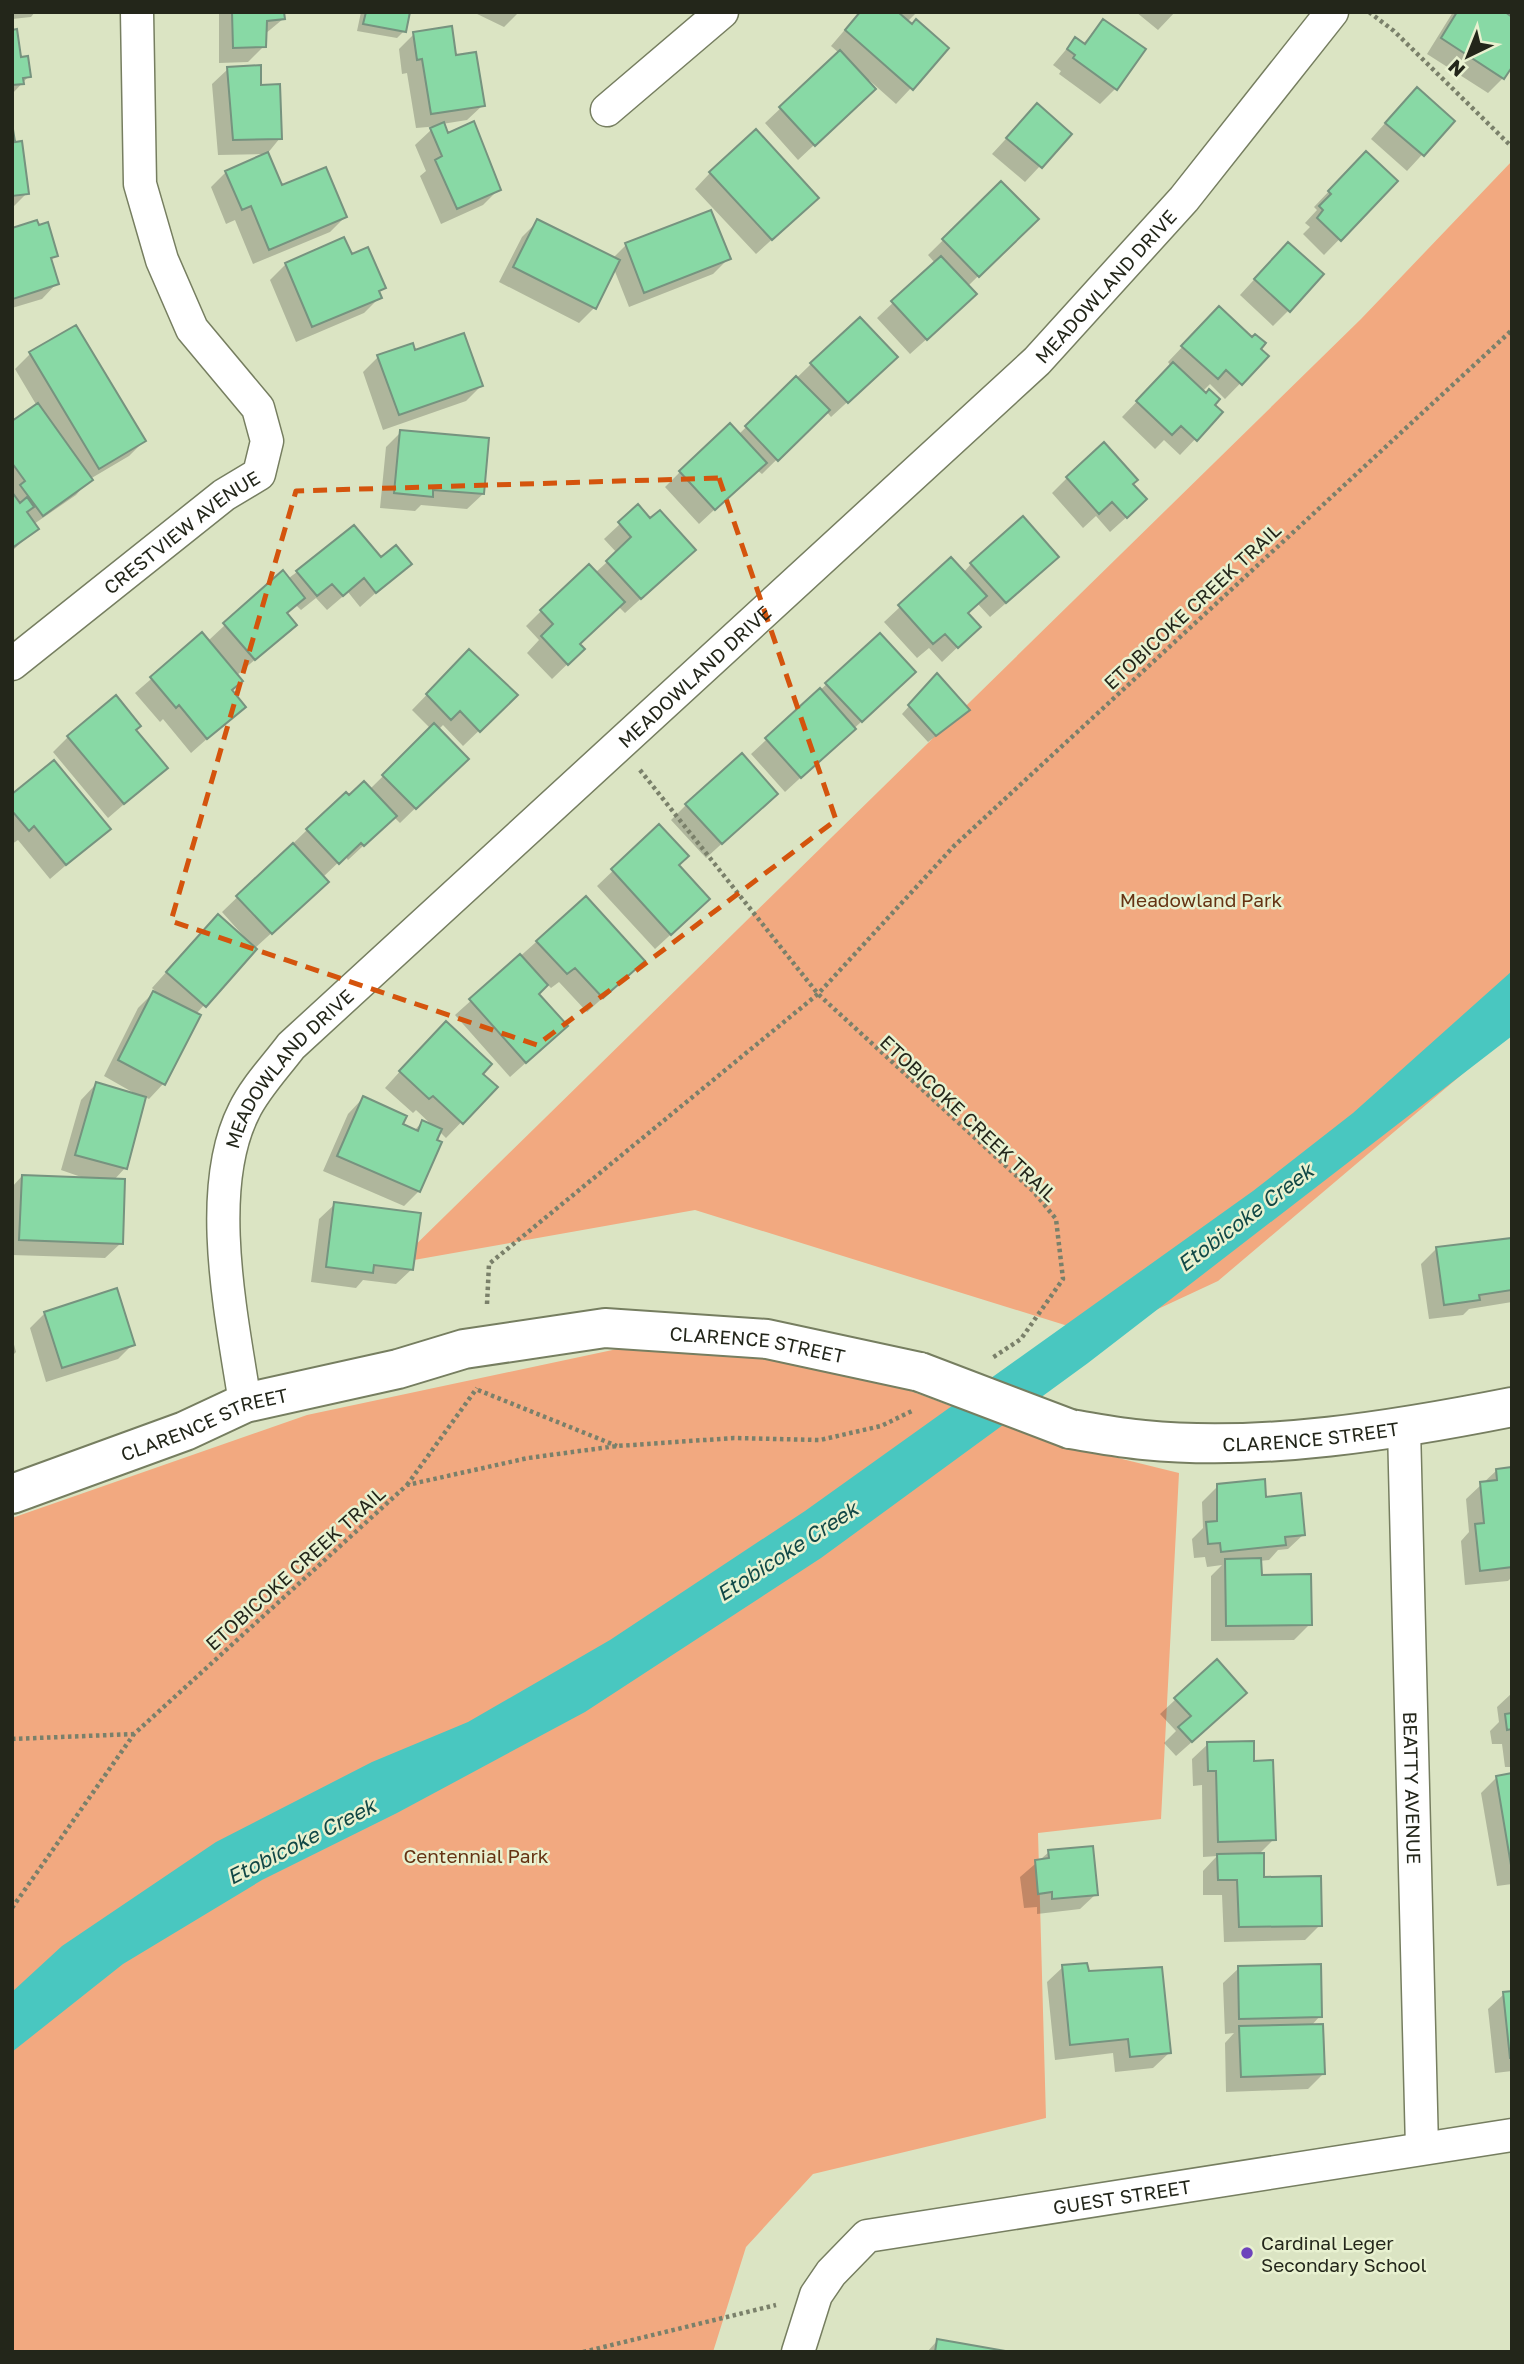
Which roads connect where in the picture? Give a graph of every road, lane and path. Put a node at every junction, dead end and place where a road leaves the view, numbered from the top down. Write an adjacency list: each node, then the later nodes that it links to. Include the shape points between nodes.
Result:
1 (137, 12): 8 (street, CRESTVIEW AVENUE, via 140,184 162,260 192,329 258,408 267,441 260,474 224,495)
2 (722, 12): 5 (street)
3 (1332, 12): 9 (street, MEADOWLAND DRIVE, via 1184,199 1037,361)
4 (1369, 12): 6 (path, via 1394,30)
5 (607, 110)
6 (1512, 147)
7 (1512, 330): 10 (path, ETOBICOKE CREEK TRAIL, via 954,846)
8 (12, 664)
9 (620, 745): 10 (path); 16 (street, MEADOWLAND DRIVE, via 291,1045 243,1111 229,1160 222,1234)
10 (818, 994): 11 (path, via 489,1265); 12 (path, ETOBICOKE CREEK TRAIL, via 1033,1191 1056,1219 1063,1279 1021,1339)
11 (486, 1304)
12 (986, 1362)
13 (474, 1380): 14 (path)
14 (478, 1390): 19 (path); 20 (path)
15 (918, 1390): 16 (street, CLARENCE STREET, via 767,1339 605,1328 464,1349 398,1369); 18 (street, CLARENCE STREET, bridge, via 1070,1429 1145,1440 1230,1443); 19 (path, ETOBICOKE CREEK TRAIL, via 881,1426 820,1440 734,1438)
16 (244, 1403): 21 (street, CLARENCE STREET, via 185,1432)
17 (1512, 1406): 18 (street, CLARENCE STREET)
18 (1404, 1428): 26 (street, BEATTY AVENUE)
19 (617, 1446): 20 (path, ETOBICOKE CREEK TRAIL, via 528,1458)
20 (407, 1485): 22 (path, ETOBICOKE CREEK TRAIL)
21 (12, 1494)
22 (134, 1734): 23 (path); 24 (path, ETOBICOKE CREEK TRAIL)
23 (12, 1739)
24 (12, 1908)
25 (1512, 2135): 26 (street, GUEST STREET)
26 (1422, 2148): 29 (street, GUEST STREET, via 867,2236 831,2273 817,2295)
27 (772, 2306): 28 (path)
28 (583, 2352)
29 (798, 2352)

